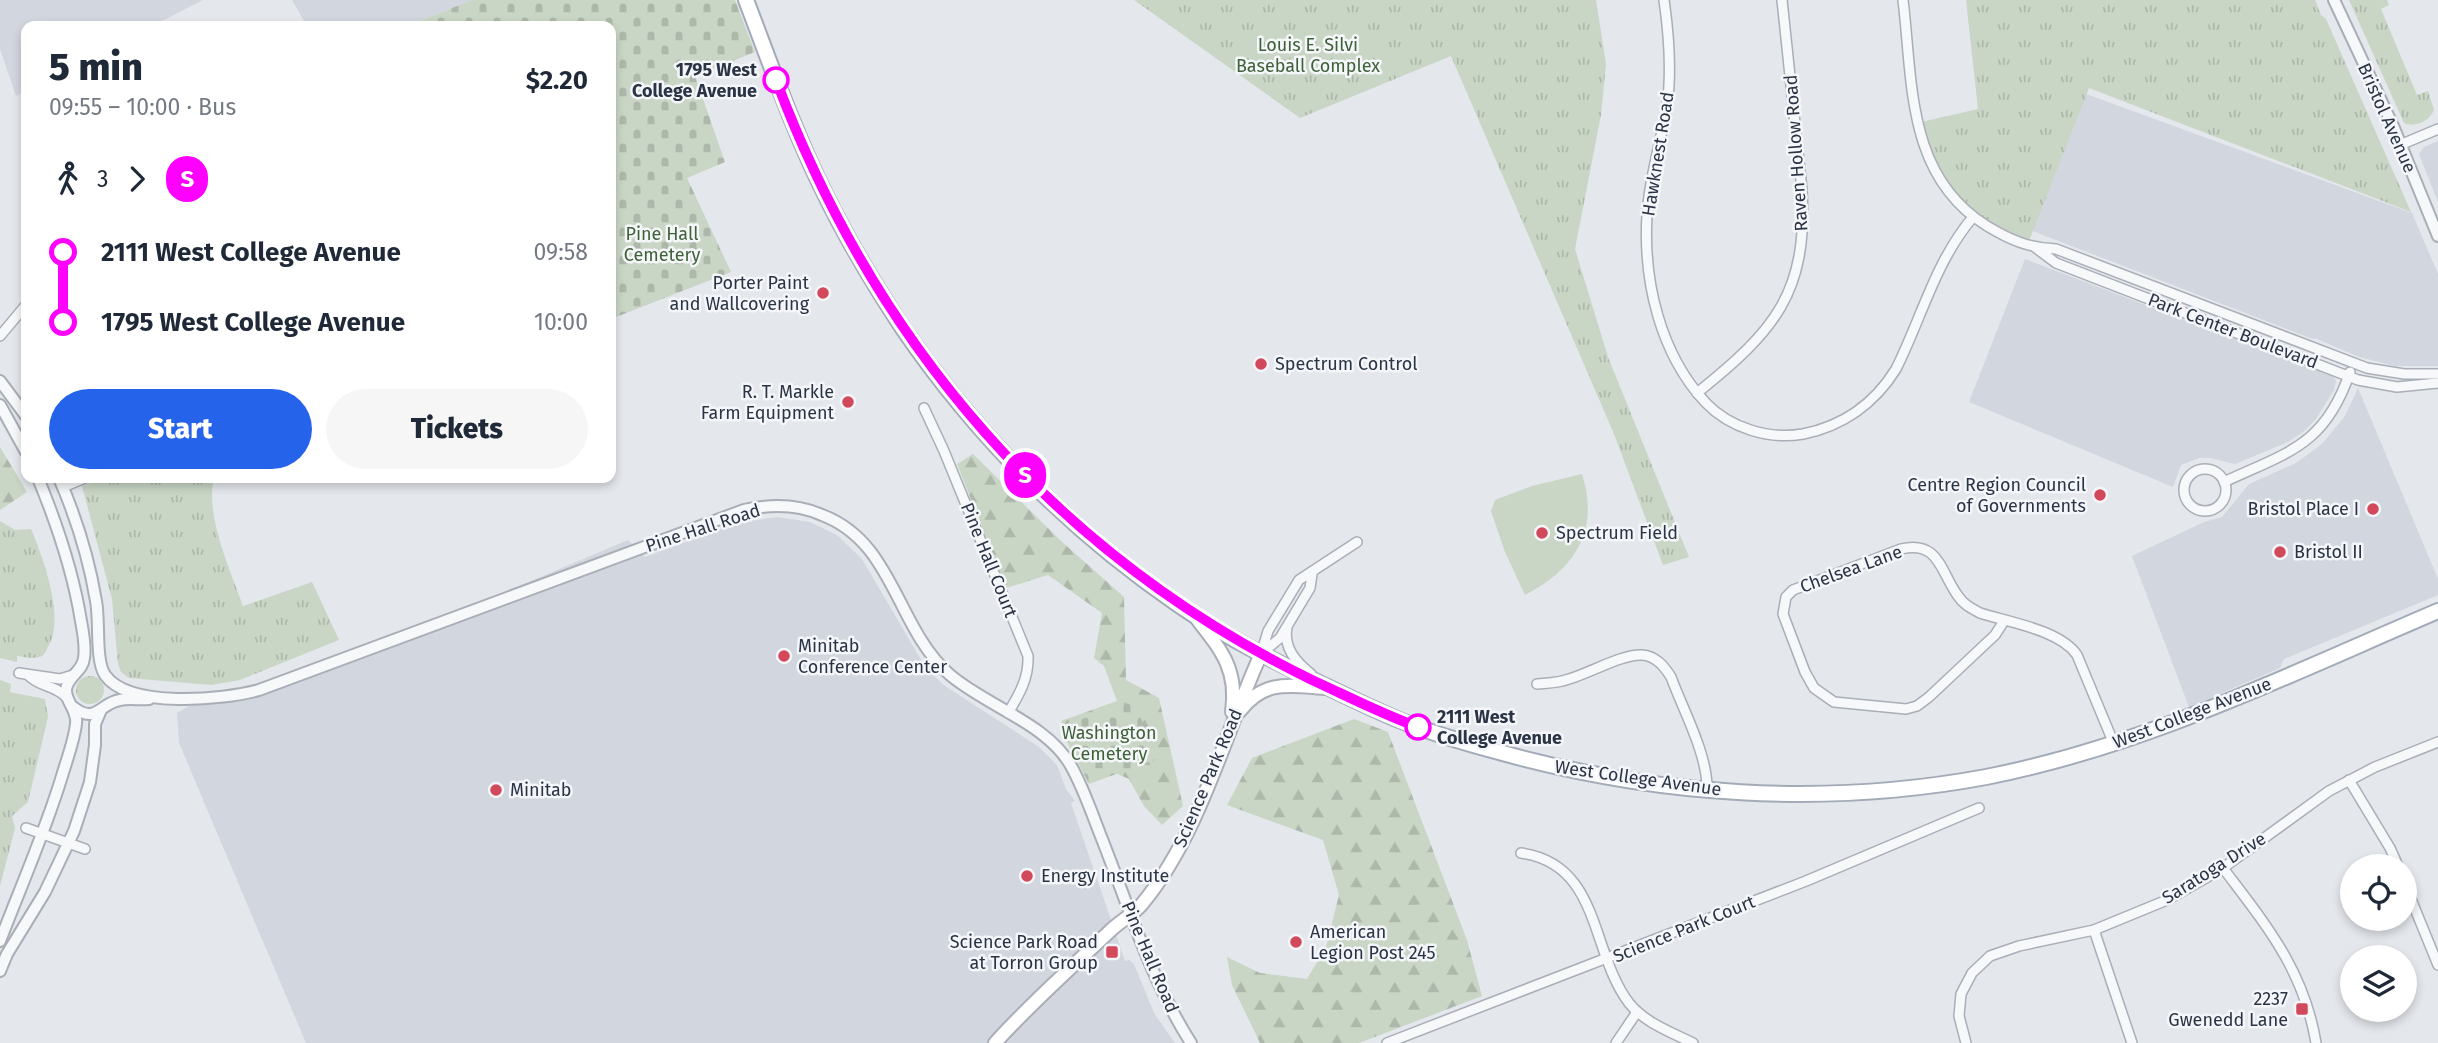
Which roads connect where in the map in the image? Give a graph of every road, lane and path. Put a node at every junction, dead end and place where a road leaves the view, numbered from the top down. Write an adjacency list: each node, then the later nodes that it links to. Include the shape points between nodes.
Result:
1 (746, 0): 29 (main road, West College Avenue, via 783,99 848,240 934,370 1047,498)
2 (1664, 0): 18 (street, Hawknest Road, via 1669,83 1647,213 1647,253 1662,328)
3 (1782, 0): 18 (street, Raven Hollow Road, via 1803,208 1798,263 1783,304 1761,337)
4 (1903, 0): 8 (street, Park Center Boulevard, via 1914,108 1924,150 1942,181)
5 (2334, 0): 7 (street, Bristol Avenue)
6 (2438, 129): 7 (street)
7 (2400, 145): 9 (street, Bristol Avenue)
8 (1973, 217): 10 (street, Park Center Boulevard, via 2007,238); 18 (street, Hawknest Road, via 1935,276 1896,369 1856,412 1803,434 1769,435 1723,417)
9 (2438, 236)
10 (2036, 248): 13 (street, Park Center Boulevard, via 2056,249); 15 (street, Park Center Boulevard, via 2056,263)
11 (21, 311): 12 (street)
12 (0, 336)
13 (2353, 364): 14 (street, Park Center Boulevard, via 2404,374); 15 (street)
14 (2438, 374)
15 (2349, 376): 17 (street, Park Center Boulevard, via 2397,387); 23 (street, via 2334,410 2308,441)
16 (0, 381): 21 (street)
17 (2438, 383)
18 (1697, 393)
19 (0, 405): 22 (street)
20 (924, 408): 40 (street, Pine Hall Court, via 1028,656 1024,683)
21 (21, 409)
22 (21, 443)
23 (2224, 482): 23 (street, via 2213,471 2196,471 2186,481 2185,495 2197,509 2211,509 2224,496)
24 (40, 483): 33 (street, via 77,603 85,656)
25 (61, 483): 34 (street, via 92,577 100,663)
26 (1356, 542): 27 (street)
27 (1312, 574): 31 (street, via 1310,588); 32 (street, via 1299,580 1268,631)
28 (2438, 611): 43 (main road, West College Avenue, via 2198,714)
29 (1193, 614): 32 (main road, West College Avenue); 41 (main road, via 1228,664 1233,693)
30 (2004, 621): 30 (street, Chelsea Lane, via 1964,603 1933,554 1919,547 1793,590 1783,609 1805,672 1819,693 1840,704 1906,709 1924,702); 43 (street, Chelsea Lane, via 2072,647)
31 (1288, 623): 32 (street, via 1280,638); 36 (street, via 1292,656)
32 (1261, 654): 36 (main road, West College Avenue); 41 (main road, Science Park Road)
33 (75, 673): 34 (street, Pine Hall Road, via 92,668); 38 (street, via 67,686); 38 (street, Pine Hall Road, via 60,679 24,674 36,684 57,689)
34 (106, 676): 37 (street, Pine Hall Road, via 122,689); 39 (street, via 112,693)
35 (1537, 684): 45 (street, via 1566,681 1633,656 1656,659 1671,677 1701,755)
36 (1329, 688): 41 (main road, via 1287,684 1264,690 1245,704); 45 (main road, West College Avenue, via 1401,721 1475,746 1577,772)
37 (155, 697): 39 (street, Pine Hall Road, via 120,700); 40 (street, Pine Hall Road, via 209,699 259,690 744,510 783,506 827,516 860,538 882,566 935,659 956,679)
38 (70, 703): 39 (street, Pine Hall Road, via 87,714); 48 (street, via 75,729)
39 (104, 708): 49 (street, via 95,724 90,782)
40 (1009, 713): 55 (street, Pine Hall Road, via 1046,738 1070,763)
41 (1231, 727): 55 (main road, Science Park Road, via 1179,849)
42 (2438, 742): 44 (street, Saratoga Drive)
43 (2114, 744): 45 (main road, West College Avenue, via 2076,757 1919,786 1826,792)
44 (2349, 780): 52 (street); 53 (street, Saratoga Drive)
45 (1707, 790)
46 (1979, 808): 58 (street, Science Park Court)
47 (26, 828): 48 (street)
48 (42, 834): 49 (street); 57 (street)
49 (69, 844): 50 (street); 60 (street)
50 (85, 849)
51 (1521, 853): 58 (street, via 1551,863 1577,886)
52 (2393, 854)
53 (2222, 868): 56 (street, Saratoga Drive, via 2166,900); 69 (street, via 2295,972 2306,996)
54 (2417, 914): 59 (street)
55 (1131, 915): 63 (main road, Science Park Road); 64 (street, Pine Hall Road, via 1164,995)
56 (2094, 930): 67 (street, Saratoga Drive, via 2019,946 1984,960 1961,994 1959,1016); 68 (street)
57 (0, 941)
58 (1607, 960): 61 (street); 62 (street, Science Park Court)
59 (2438, 965)
60 (0, 971)
61 (1637, 1012): 65 (street); 66 (street)
62 (1393, 1042)
63 (995, 1043)
64 (1191, 1043)
65 (1616, 1043)
66 (1693, 1043)
67 (1966, 1043)
68 (2132, 1043)
69 (2316, 1043)

